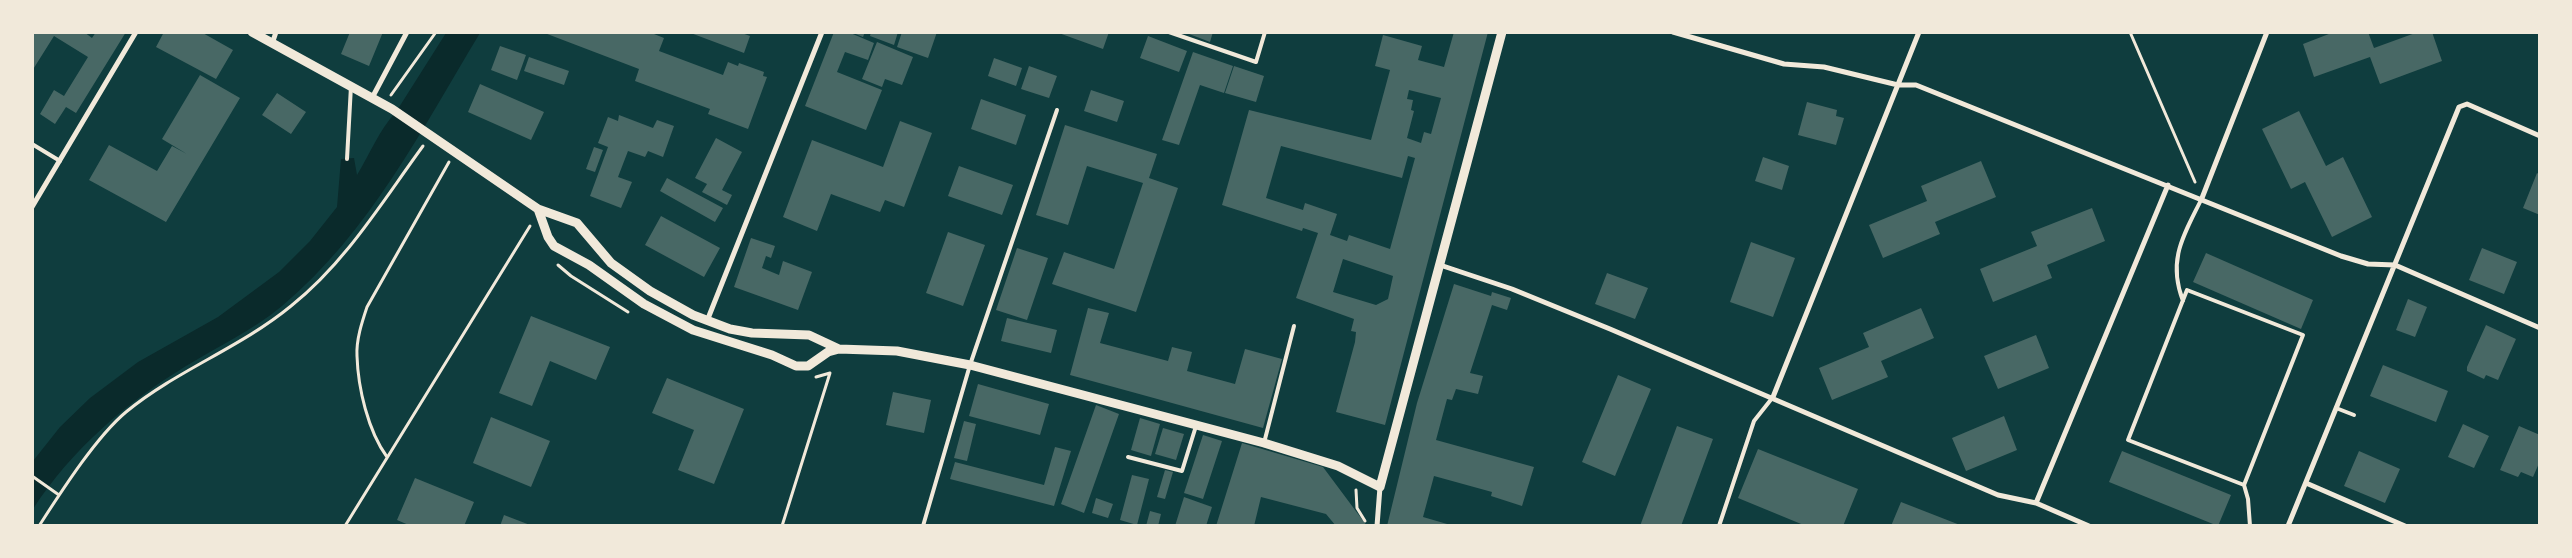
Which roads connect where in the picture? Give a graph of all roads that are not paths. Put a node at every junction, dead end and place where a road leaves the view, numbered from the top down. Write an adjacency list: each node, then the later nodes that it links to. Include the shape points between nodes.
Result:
1 (136, 32): 20 (street)
2 (252, 32): 12 (street)
3 (276, 32): 12 (street)
4 (408, 32): 15 (street)
5 (822, 32): 28 (street)
6 (1169, 32): 7 (lane, via 1256,62)
7 (1265, 32)
8 (1502, 32): 25 (street)
9 (1673, 32): 13 (street, via 1784,64 1824,67)
10 (1919, 32): 13 (street)
11 (2267, 32): 22 (street)
12 (272, 44): 14 (street)
13 (1898, 85): 21 (street, via 1916,85); 33 (street)
14 (351, 86): 15 (street); 19 (lane)
15 (372, 98): 24 (street, via 455,150)
16 (1057, 110): 32 (lane)
17 (2540, 136): 26 (street, via 2467,104 2459,107)
18 (32, 144): 20 (lane)
19 (348, 158)
20 (60, 161): 23 (street)
21 (2168, 185): 22 (street); 42 (street)
22 (2202, 198): 26 (street, via 2342,256 2368,264); 27 (lane, via 2178,251 2177,285)
23 (32, 207)
24 (538, 209): 28 (street, via 577,223 603,256 627,276); 31 (street, via 548,237 559,250 589,265 644,304 693,330 802,367)
25 (1440, 265): 33 (street, via 1512,289); 41 (street)
26 (2395, 265): 30 (street); 34 (street)
27 (2183, 301): 40 (lane, via 2128,440); 40 (lane, via 2187,290 2303,335)
28 (707, 321): 31 (street, via 752,333 809,335)
29 (1294, 326): 37 (lane)
30 (2540, 328)
31 (839, 349): 32 (street, via 897,352)
32 (970, 365): 36 (street); 43 (lane)
33 (1773, 397): 42 (street, via 1998,495); 45 (lane, via 1754,421)
34 (2336, 408): 35 (lane); 39 (street)
35 (2354, 415)
36 (1197, 424): 37 (street); 38 (lane, via 1182,471)
37 (1264, 442): 41 (street, via 1338,466)
38 (1128, 457)
39 (2306, 483): 48 (street); 49 (street)
40 (2244, 485): 47 (lane)
41 (1380, 487): 44 (street)
42 (2036, 503): 46 (street)
43 (923, 526)
44 (1377, 526)
45 (1719, 526)
46 (2089, 526)
47 (2250, 526)
48 (2288, 526)
49 (2405, 526)

